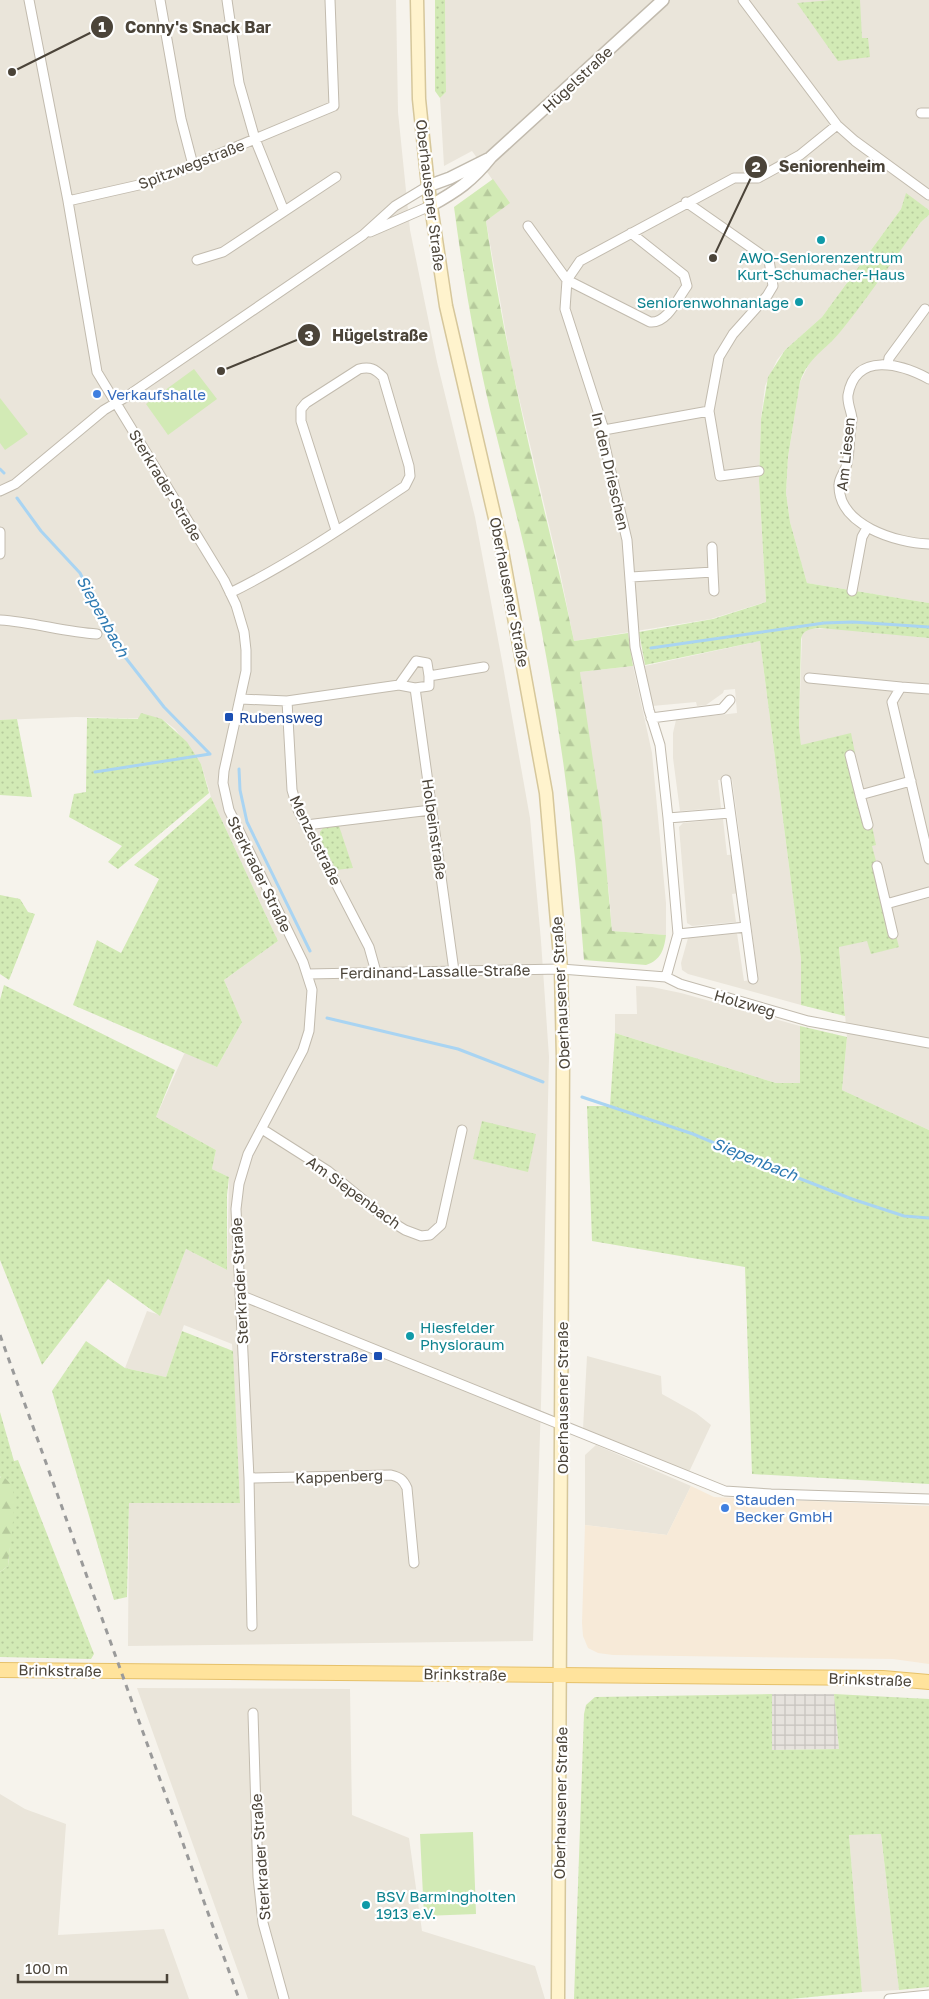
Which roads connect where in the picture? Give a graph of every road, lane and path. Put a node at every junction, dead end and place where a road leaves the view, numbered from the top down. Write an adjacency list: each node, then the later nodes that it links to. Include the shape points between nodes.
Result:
1 (29, 0): 15 (street, Sterkrader Straße)
2 (160, 0): 11 (street, via 181,119)
3 (227, 0): 9 (street, via 239,83)
4 (330, 0): 9 (street, Spitzwegstraße, via 334,106)
5 (417, 0): 13 (main road, Oberhausener Straße, via 417,78)
6 (663, 0): 10 (street, Hügelstraße)
7 (743, 0): 8 (street)
8 (837, 125): 14 (street); 16 (street, via 800,155 758,178 734,178)
9 (255, 139): 11 (street, Spitzwegstraße); 18 (street)
10 (491, 157): 13 (street, Hügelstraße); 17 (street, Hügelstraße, via 461,189)
11 (194, 165): 15 (street, Spitzwegstraße, via 152,182)
12 (336, 177): 18 (street)
13 (428, 186): 17 (main road, Oberhausener Straße); 21 (street, Hügelstraße, via 394,206)
14 (929, 195)
15 (68, 201): 27 (street, Sterkrader Straße, via 97,372)
16 (686, 202): 20 (street); 28 (street, via 769,260 772,269 773,286 767,296 733,334 719,357)
17 (430, 206): 21 (street, Hügelstraße); 74 (main road, Oberhausener Straße, via 446,306 500,540 530,698 546,793)
18 (284, 211): 22 (street, via 223,252)
19 (528, 226): 23 (street)
20 (631, 233): 23 (street, via 580,261); 23 (street, via 684,275 687,286 664,319 650,322)
21 (363, 235): 27 (street, Hügelstraße)
22 (197, 260)
23 (567, 280): 29 (street, In den Drieschen, via 565,309)
24 (925, 309): 25 (street, via 889,358)
25 (888, 364): 26 (street); 32 (street, Am Liesen, via 862,370 848,393 852,418 848,458 839,484 840,497 844,509)
26 (929, 379)
27 (116, 403): 31 (street, Hügelstraße, via 14,484); 42 (street, Sterkrader Straße)
28 (709, 411): 29 (street); 30 (street, via 720,476)
29 (604, 430): 39 (street, In den Drieschen, via 627,540)
30 (759, 471)
31 (0, 491)
32 (867, 528): 35 (street, Am Liesen); 41 (street, via 862,537)
33 (336, 530): 33 (street, via 405,486 410,476 383,377 367,367 313,398 302,409 302,421); 42 (street)
34 (0, 532): 37 (street)
35 (929, 544)
36 (712, 547): 38 (street)
37 (0, 554)
38 (713, 572): 39 (street); 40 (street)
39 (630, 577): 55 (street, In den Drieschen, via 635,647)
40 (714, 591)
41 (852, 591)
42 (230, 593): 52 (street, Sterkrader Straße, via 244,632 246,671)
43 (0, 620): 44 (street)
44 (97, 634)
45 (484, 667): 46 (street)
46 (429, 676): 48 (street, via 427,663 416,661); 50 (street, via 429,686)
47 (808, 678): 49 (street)
48 (399, 685): 50 (street); 54 (street)
49 (901, 687): 51 (street); 58 (street, via 892,702)
50 (415, 688): 60 (street, Holbeinstraße)
51 (929, 689)
52 (241, 699): 54 (street); 77 (street, Sterkrader Straße, via 224,771 223,783 229,810)
53 (730, 700): 55 (street, via 722,708)
54 (287, 701): 65 (street, Menzelstraße, via 292,790)
55 (651, 718): 64 (street, In den Drieschen, via 660,745)
56 (850, 755): 59 (street)
57 (726, 780): 62 (street)
58 (911, 781): 59 (street); 63 (street)
59 (860, 795): 66 (street)
60 (431, 810): 65 (street); 75 (street, Holbeinstraße)
61 (929, 811): 63 (street)
62 (730, 813): 64 (street); 71 (street)
63 (918, 814): 67 (street)
64 (668, 818): 72 (street, In den Drieschen)
65 (306, 825): 76 (street, Menzelstraße, via 369,947)
66 (868, 825)
67 (929, 859)
68 (877, 866): 70 (street)
69 (929, 892): 70 (street)
70 (886, 904): 73 (street)
71 (746, 927): 72 (street); 79 (street)
72 (678, 934): 78 (street)
73 (893, 934)
74 (561, 968): 75 (street, Ferdinand-Lassalle-Straße); 78 (street, Holzweg); 84 (main road, Oberhausener Straße)
75 (454, 971): 76 (street, Ferdinand-Lassalle-Straße)
76 (376, 972): 77 (street, Ferdinand-Lassalle-Straße)
77 (308, 974): 81 (street, Sterkrader Straße, via 312,990 309,1031 303,1050)
78 (666, 977): 80 (street, Holzweg, via 680,984 808,1021)
79 (753, 979)
80 (929, 1043)
81 (262, 1129): 82 (street, Am Siepenbach, via 328,1171 384,1218 421,1236 430,1235 441,1225); 83 (street, Sterkrader Straße, via 248,1154 239,1184 236,1209)
82 (462, 1130)
83 (240, 1295): 84 (street); 85 (street, Sterkrader Straße)
84 (562, 1425): 86 (street, via 725,1491); 90 (main road, Oberhausener Straße)
85 (249, 1478): 87 (street, Kappenberg, via 399,1477 407,1488); 88 (street, Sterkrader Straße)
86 (929, 1499)
87 (414, 1563)
88 (252, 1626)
89 (0, 1670): 90 (main road, Brinkstraße)
90 (562, 1675): 91 (main road, Brinkstraße, via 883,1678); 95 (main road, Oberhausener Straße)
91 (929, 1682)
92 (253, 1712): 94 (street, Sterkrader Straße, via 258,1877 263,1923)
93 (929, 1995): 96 (street)
94 (284, 1999)
95 (558, 1999)
96 (888, 1999)

